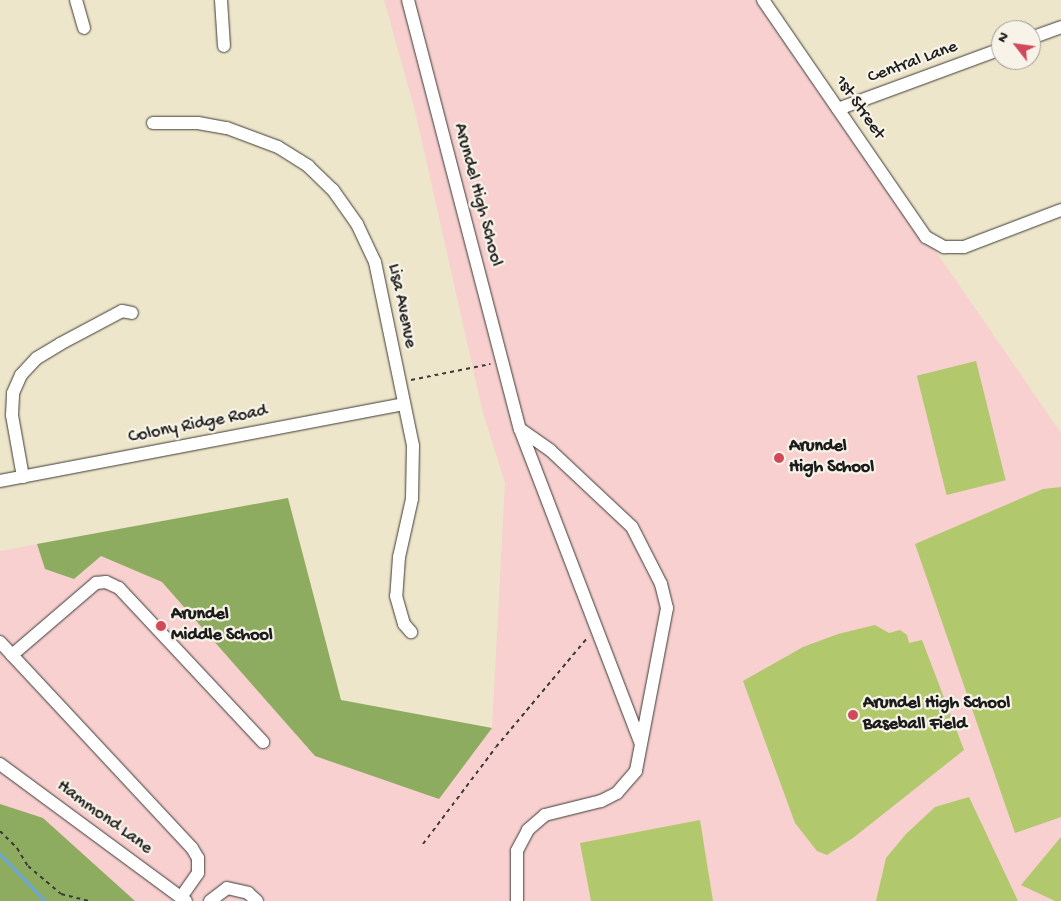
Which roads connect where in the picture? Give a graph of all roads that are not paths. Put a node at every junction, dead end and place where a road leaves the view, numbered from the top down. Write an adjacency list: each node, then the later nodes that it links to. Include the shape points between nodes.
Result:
1 (76, 0): 6 (street)
2 (221, 0): 8 (street)
3 (408, 0): 15 (street, Arundel High School)
4 (763, 0): 10 (street, 1st Street)
5 (1061, 27): 7 (street)
6 (84, 28)
7 (1041, 34)
8 (224, 46)
9 (991, 53): 10 (street, Central Lane)
10 (838, 109): 12 (street, 1st Street, via 926,237 944,247 964,248)
11 (153, 122): 14 (street, Lisa Avenue, via 198,123 253,135 308,166 333,190 358,224 375,262)
12 (1061, 210)
13 (132, 313): 16 (street, via 122,311 60,344 37,358 21,375 13,393 12,415)
14 (404, 404): 16 (street, Colony Ridge Road); 18 (street, Lisa Avenue, via 415,472 396,596 404,624)
15 (520, 428): 22 (street, Arundel High School); 22 (street, via 550,450 632,527 661,584 667,608)
16 (23, 477): 17 (street, Colony Ridge Road)
17 (0, 481)
18 (411, 632)
19 (0, 642): 20 (street)
20 (12, 655): 21 (street, via 96,583 106,582 119,588); 24 (street, via 192,848 198,858 198,873)
21 (263, 742)
22 (641, 744): 27 (street, via 636,770 617,793 601,801 545,815 528,830 517,851)
23 (0, 764): 24 (street, Hammond Lane)
24 (184, 899)
25 (210, 901): 26 (street, via 227,888 248,893)
26 (256, 901)
27 (517, 901)

